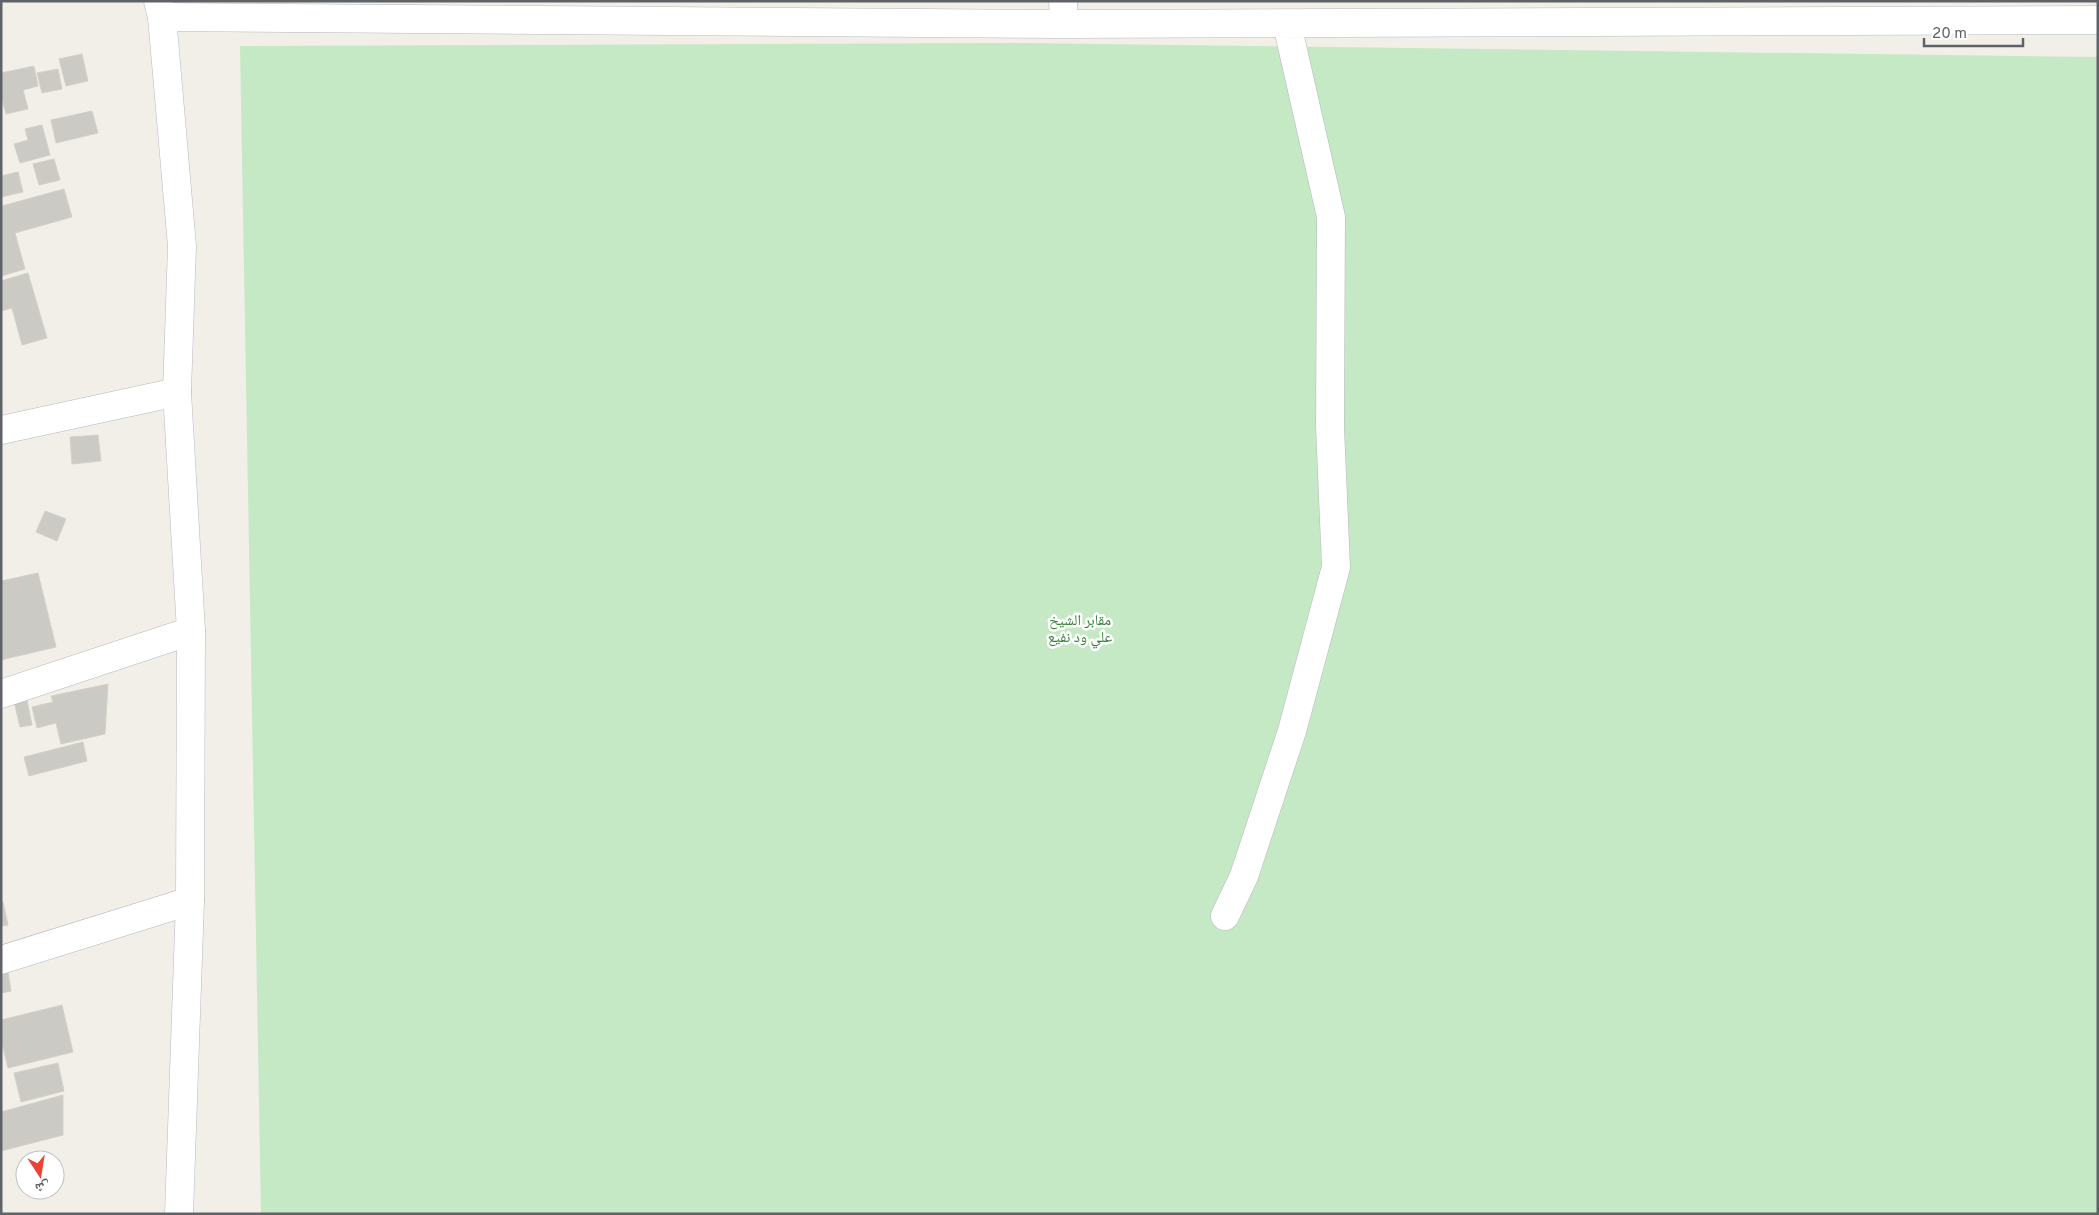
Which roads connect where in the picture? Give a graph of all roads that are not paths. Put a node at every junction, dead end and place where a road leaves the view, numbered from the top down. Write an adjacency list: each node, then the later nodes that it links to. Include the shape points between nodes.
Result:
1 (160, 9): 4 (street); 8 (street, via 182,246)
2 (2046, 11): 3 (street); 5 (street); 7 (street)
3 (1667, 12): 6 (street)
4 (1064, 13): 6 (street)
5 (2098, 20)
6 (1287, 24): 13 (street, via 1331,217 1330,427 1336,567 1289,740 1244,876)
7 (2098, 38)
8 (177, 392): 9 (street); 10 (street)
9 (1, 430)
10 (191, 632): 11 (street); 12 (street)
11 (1, 694)
12 (190, 902): 14 (street); 15 (street)
13 (1225, 916)
14 (1, 960)
15 (178, 1214)

